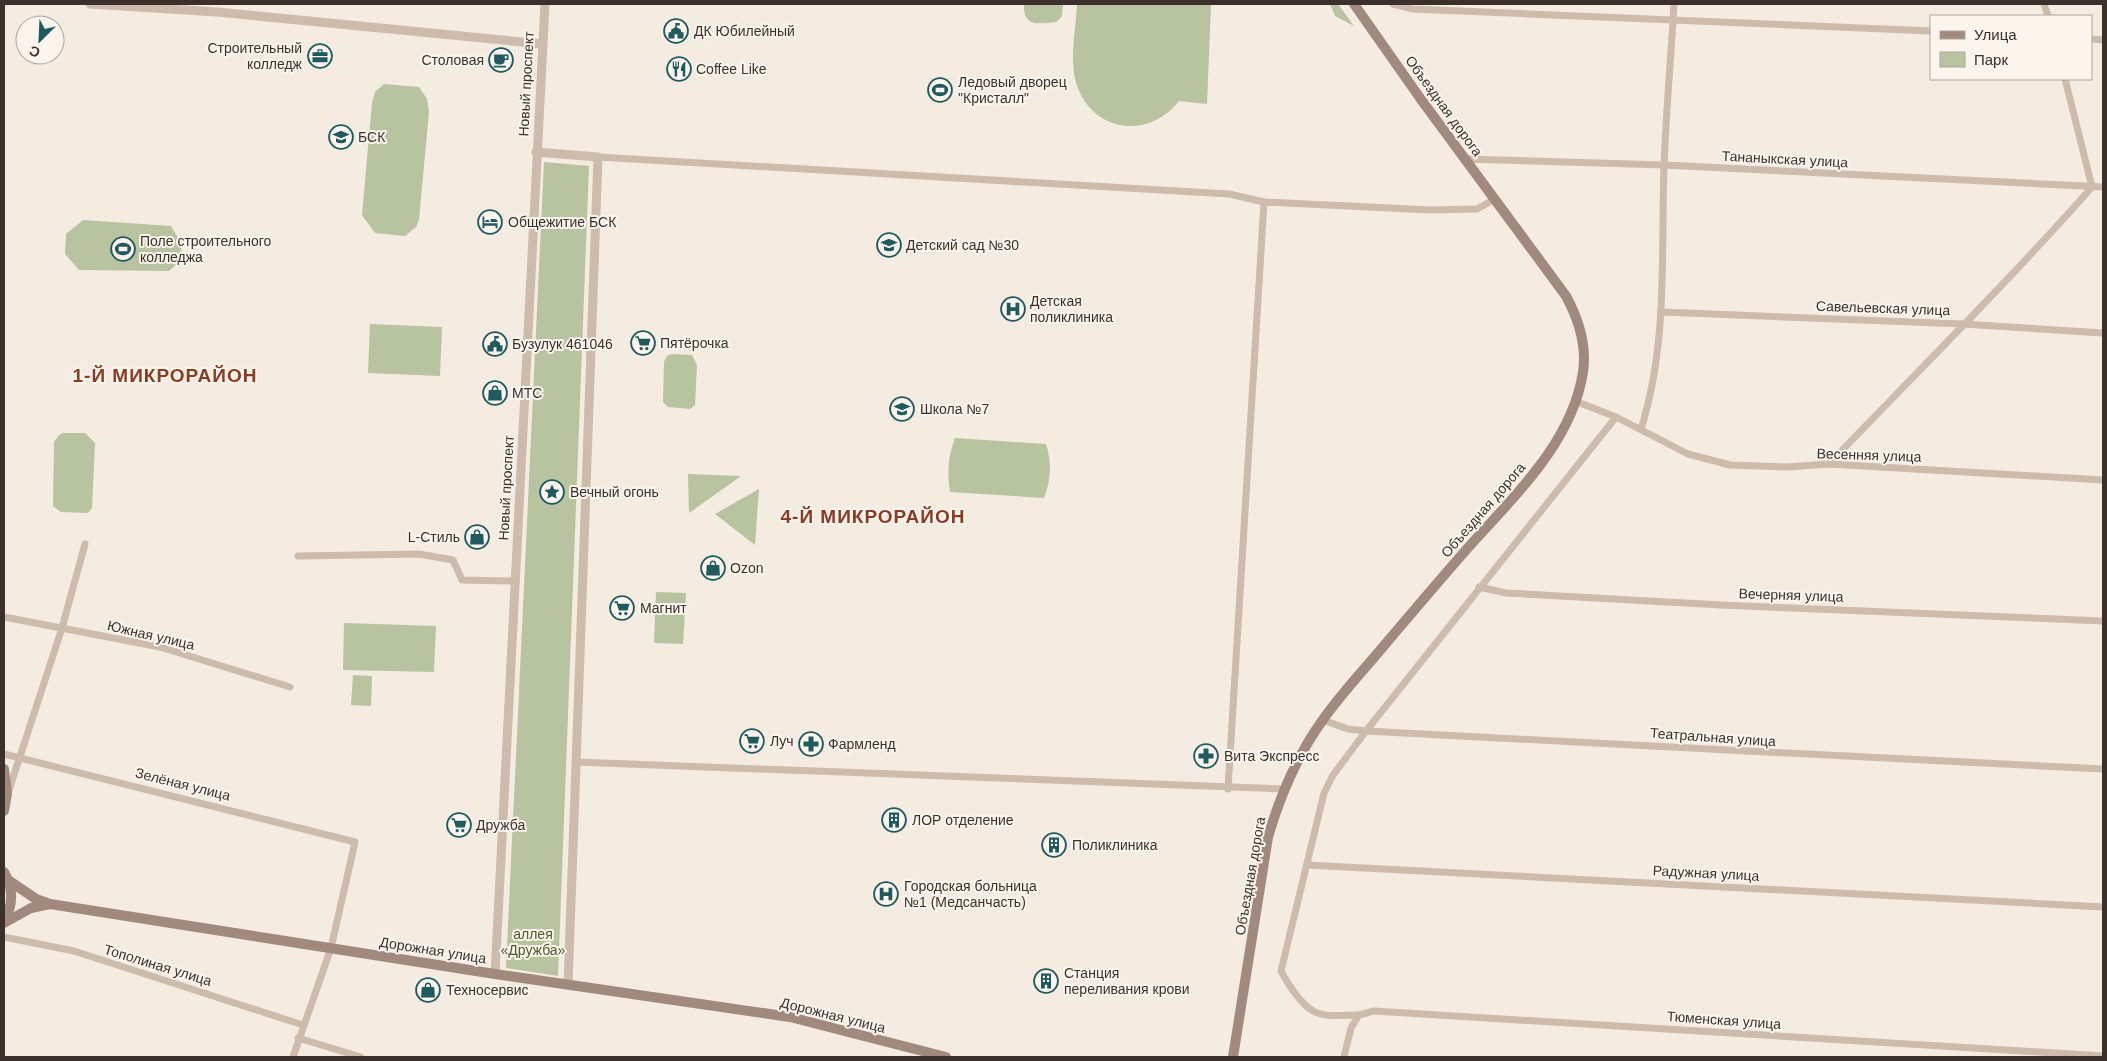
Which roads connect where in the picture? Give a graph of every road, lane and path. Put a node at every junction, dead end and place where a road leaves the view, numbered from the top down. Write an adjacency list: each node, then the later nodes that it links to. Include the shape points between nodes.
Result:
1 (90, 4): 8 (street, via 217,12)
2 (545, 4): 8 (street, Новый проспект)
3 (1354, 4): 12 (main road, Объездная дорога)
4 (1393, 4): 6 (street, via 1413,9)
5 (1674, 4): 6 (street)
6 (1674, 19): 7 (street); 13 (street)
7 (1930, 31)
8 (542, 44): 10 (street, Новый проспект)
9 (2065, 80): 14 (street)
10 (536, 152): 11 (street); 28 (street, Новый проспект)
11 (598, 157): 17 (street, via 1229,194); 38 (street)
12 (1465, 159): 13 (street, Тананыкская улица); 16 (main road, Объездная дорога)
13 (1664, 165): 14 (street, Тананыкская улица); 18 (street)
14 (2092, 187): 15 (street, Тананыкская улица); 19 (street, via 2032,255)
15 (2103, 188)
16 (1495, 200): 17 (street, via 1477,210); 21 (main road, Объездная дорога, via 1549,270 1575,313 1584,358)
17 (1264, 202): 41 (street)
18 (1662, 312): 19 (street, Савельевская улица); 23 (street, via 1650,400)
19 (1963, 324): 20 (street, Савельевская улица); 24 (street)
20 (2103, 333)
21 (1575, 401): 22 (street, Весенняя улица); 34 (main road, Объездная дорога, via 1555,444 1520,492 1454,564)
22 (1616, 417): 23 (street, Весенняя улица); 29 (street)
23 (1641, 429): 24 (street, Весенняя улица, via 1688,454 1730,465 1787,467)
24 (1830, 464): 25 (street, Весенняя улица)
25 (2103, 480)
26 (85, 544): 32 (street)
27 (298, 556): 28 (street, via 419,554 453,560 462,580)
28 (516, 581): 52 (street, Новый проспект)
29 (1479, 587): 31 (street, Вечерняя улица, via 1506,593 1720,605); 35 (street)
30 (4, 617): 32 (street, Южная улица)
31 (2103, 621)
32 (62, 628): 33 (street, Южная улица, via 160,647); 37 (street)
33 (290, 687)
34 (1323, 720): 35 (street, Театральная улица, via 1348,729); 42 (main road, Объездная дорога)
35 (1366, 731): 40 (street, Театральная улица); 45 (street, via 1333,775 1324,794)
36 (4, 754): 37 (street, Зелёная улица)
37 (21, 757): 43 (street); 51 (street, Зелёная улица, via 355,842)
38 (576, 762): 41 (street); 53 (street)
39 (4, 769): 43 (main road)
40 (2103, 769)
41 (1228, 789): 42 (street)
42 (1284, 789): 61 (main road, Объездная дорога, via 1265,853)
43 (7, 794): 44 (main road)
44 (4, 811)
45 (1307, 865): 48 (street, Радужная улица); 54 (street, Тюменская улица, via 1280,971 1288,985 1313,1011 1330,1015)
46 (5, 873): 47 (main road, via 36,899); 49 (main road, via 11,901)
47 (50, 904): 49 (main road, via 31,908); 51 (main road, Дорожная улица)
48 (2103, 906)
49 (4, 922)
50 (4, 936): 55 (street, Тополиная улица, via 74,952)
51 (331, 948): 52 (main road, Дорожная улица); 55 (street)
52 (495, 974): 53 (main road, Дорожная улица)
53 (568, 985): 60 (main road, Дорожная улица, via 790,1017)
54 (1360, 1015): 57 (street, Тюменская улица, via 1374,1011); 62 (street, via 1351,1028)
55 (303, 1025): 56 (street)
56 (298, 1038): 58 (street); 59 (street)
57 (2103, 1056)
58 (293, 1057)
59 (361, 1057)
60 (946, 1057)
61 (1233, 1057)
62 (1344, 1057)

